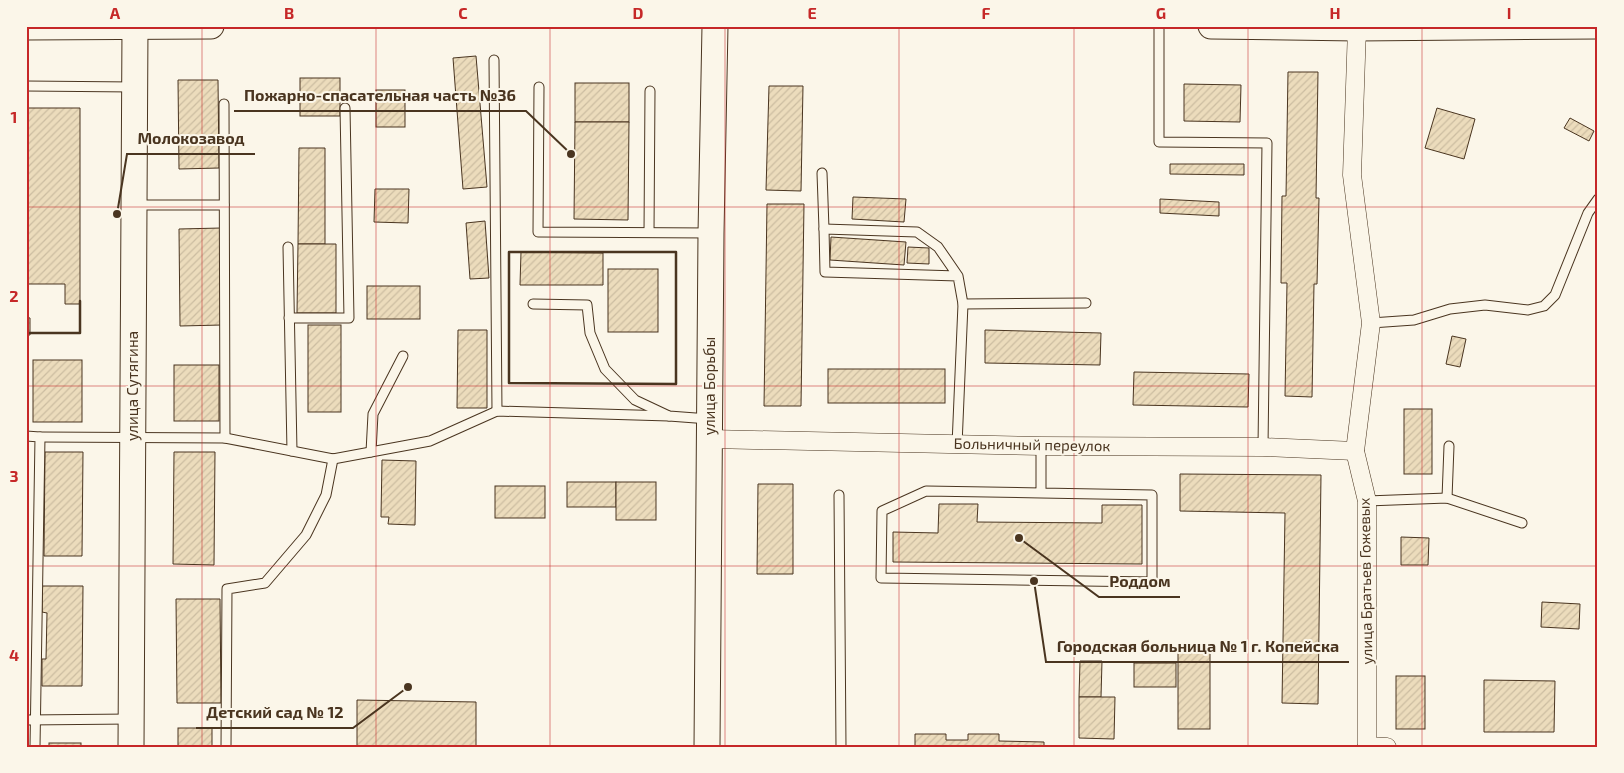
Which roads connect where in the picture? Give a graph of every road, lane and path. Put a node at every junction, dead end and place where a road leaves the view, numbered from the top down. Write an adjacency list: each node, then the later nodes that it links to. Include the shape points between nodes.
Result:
1 (211, 26): 7 (street)
2 (715, 26): 23 (street, улица Борьбы)
3 (1159, 26): 42 (lane, via 1159,142 1267,143)
4 (1211, 26): 8 (street)
5 (1598, 26): 9 (street)
6 (26, 27): 7 (street)
7 (135, 27): 13 (street, улица Сутягина)
8 (1357, 27): 9 (street); 30 (street, улица Братьев Гожевых, via 1352,175)
9 (1524, 27)
10 (494, 60): 32 (lane)
11 (26, 86): 13 (lane)
12 (539, 87): 22 (lane, via 538,232)
13 (134, 88): 19 (street, улица Сутягина)
14 (650, 91): 22 (lane)
15 (224, 104): 20 (lane)
16 (345, 108): 29 (lane, via 349,318)
17 (822, 172): 21 (lane)
18 (1598, 199): 30 (lane, via 1588,213 1555,295 1544,306 1528,310 1485,305 1450,309 1414,320)
19 (134, 205): 20 (lane); 37 (street, улица Сутягина)
20 (224, 205): 38 (lane)
21 (824, 229): 25 (lane, via 917,232 938,247); 25 (lane, via 825,272)
22 (649, 232): 23 (lane)
23 (711, 233): 34 (street, улица Борьбы)
24 (288, 247): 29 (lane)
25 (958, 276): 28 (lane)
26 (1086, 303): 28 (lane)
27 (533, 304): 33 (lane, via 587,305 590,333 605,369 635,400)
28 (963, 304): 39 (lane)
29 (289, 318): 43 (lane)
30 (1371, 323): 44 (street, улица Братьев Гожевых)
31 (403, 356): 45 (lane, via 373,414)
32 (497, 411): 33 (lane); 45 (lane, via 430,441)
33 (669, 416): 34 (lane)
34 (710, 429): 39 (street, Больничный переулок); 57 (street, улица Борьбы)
35 (26, 436): 36 (lane)
36 (40, 437): 37 (lane); 52 (lane)
37 (132, 437): 38 (lane); 53 (street, улица Сутягина)
38 (225, 438): 43 (lane)
39 (957, 444): 40 (street, Больничный переулок)
40 (1041, 446): 42 (street, Больничный переулок); 47 (lane)
41 (1449, 446): 49 (lane)
42 (1263, 447): 44 (street, Больничный переулок)
43 (292, 451): 46 (lane)
44 (1355, 451): 50 (street, улица Братьев Гожевых)
45 (372, 452): 46 (lane)
46 (333, 459): 56 (lane, via 326,495 306,535 265,584 227,589)
47 (1041, 493): 47 (lane, via 926,491 882,511 881,578 1152,582 1152,495)
48 (839, 495): 58 (lane)
49 (1447, 498): 50 (lane); 51 (lane)
50 (1367, 501): 59 (street, улица Братьев Гожевых)
51 (1522, 524)
52 (31, 720): 53 (lane); 54 (lane)
53 (131, 720): 55 (street, улица Сутягина)
54 (35, 747)
55 (131, 747)
56 (226, 747)
57 (708, 747)
58 (841, 747)
59 (1367, 747): 60 (street)
60 (1387, 747)

